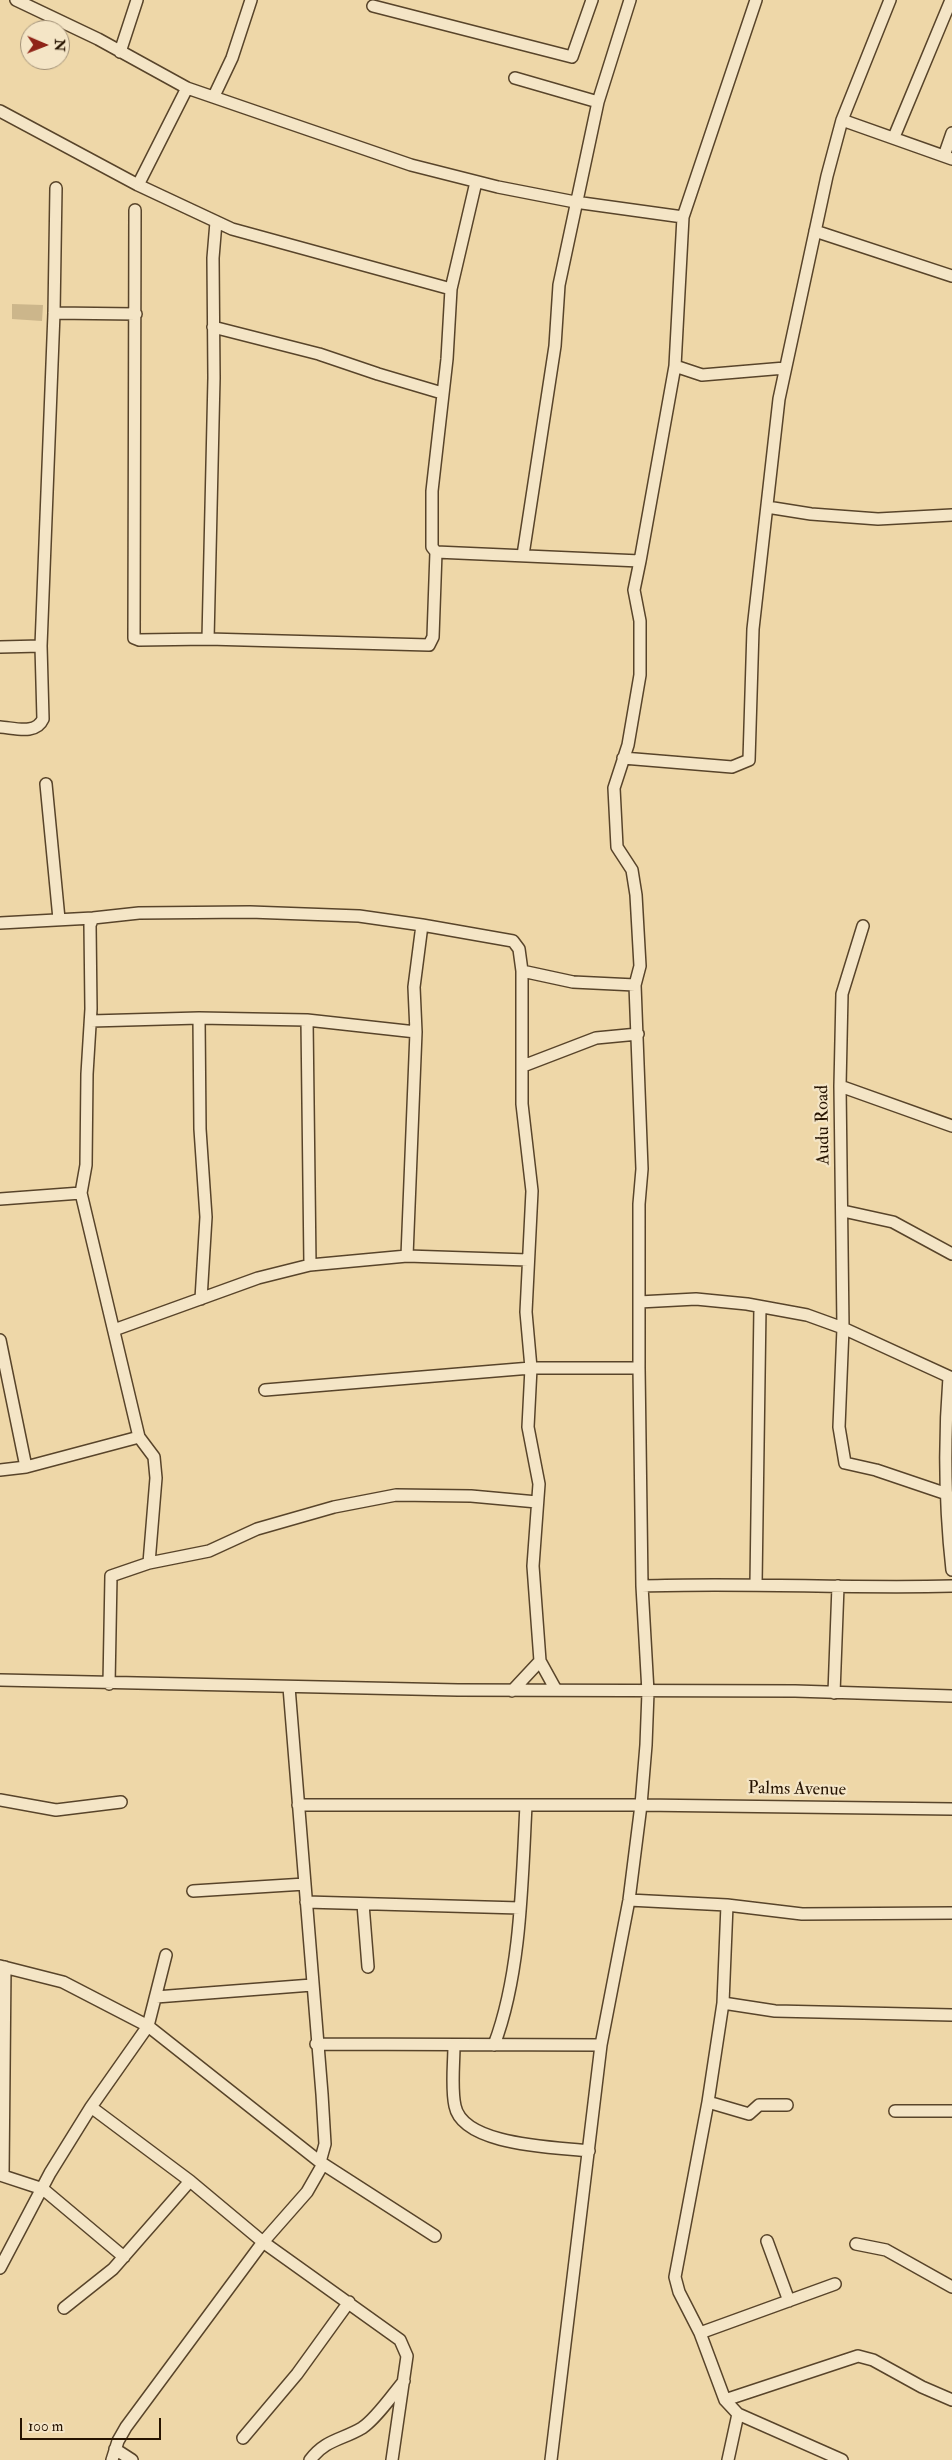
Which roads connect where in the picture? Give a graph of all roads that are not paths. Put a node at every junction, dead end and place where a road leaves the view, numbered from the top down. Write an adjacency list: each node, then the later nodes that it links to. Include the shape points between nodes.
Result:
1 (16, 0): 10 (street)
2 (137, 0): 10 (street)
3 (251, 0): 13 (street, via 232,58)
4 (592, 0): 9 (street, via 572,57)
5 (630, 0): 14 (street)
6 (756, 0): 25 (street)
7 (890, 0): 16 (street)
8 (951, 0): 18 (street)
9 (373, 6)
10 (120, 52): 12 (street)
11 (515, 78): 14 (street)
12 (186, 88): 13 (street); 21 (street)
13 (214, 96): 20 (street, via 411,165)
14 (598, 102): 23 (street)
15 (0, 111): 21 (street)
16 (842, 120): 18 (street); 27 (street)
17 (952, 133): 19 (street)
18 (894, 137): 19 (street)
19 (948, 157)
20 (476, 182): 23 (street); 29 (street)
21 (138, 185): 26 (street)
22 (56, 188): 30 (street)
23 (575, 202): 25 (street); 39 (street, via 559,285 555,346)
24 (135, 210): 31 (street)
25 (683, 217): 33 (street)
26 (216, 222): 29 (street, via 258,238); 32 (street)
27 (815, 231): 28 (street); 34 (street)
28 (952, 276)
29 (451, 289): 35 (street)
30 (54, 313): 31 (street); 43 (street)
31 (136, 314): 41 (street, via 134,638)
32 (213, 327): 35 (street, via 320,354); 41 (street)
33 (675, 366): 34 (street, via 702,375); 40 (street)
34 (785, 368): 36 (street, via 778,399)
35 (442, 393): 38 (street, via 432,491 431,540)
36 (767, 507): 37 (street, via 878,519); 45 (street, via 753,629 749,760 732,767)
37 (952, 515)
38 (436, 552): 39 (street); 41 (street, via 433,637 428,645)
39 (523, 555): 40 (street)
40 (640, 561): 45 (street, via 634,590 640,621 640,675)
41 (208, 639)
42 (0, 646): 43 (street)
43 (41, 646): 44 (street, via 43,719 40,726 33,729)
44 (0, 727)
45 (623, 758): 53 (street, via 614,788 614,809 617,847 632,870 636,895 640,966)
46 (46, 784): 48 (street)
47 (93, 918): 48 (street); 50 (street, via 139,913 250,912 359,916); 56 (street, via 90,926)
48 (59, 919): 49 (street)
49 (0, 923)
50 (422, 925): 52 (street, via 513,941 519,949); 57 (street, via 414,987)
51 (863, 926): 60 (street, Audu Road, via 842,994)
52 (522, 971): 53 (street, via 573,982); 59 (street)
53 (635, 985): 58 (street)
54 (199, 1018): 55 (street); 56 (street); 69 (street, via 200,1129 206,1217)
55 (307, 1020): 57 (street); 68 (street)
56 (90, 1021): 62 (street, via 86,1165)
57 (416, 1032): 66 (street)
58 (638, 1034): 59 (street, via 596,1038); 70 (street, via 642,1169)
59 (523, 1066): 67 (street, via 522,1104 532,1191)
60 (840, 1086): 61 (street); 64 (street, Audu Road)
61 (952, 1126)
62 (81, 1193): 63 (street); 73 (street)
63 (0, 1199)
64 (843, 1211): 65 (street, via 892,1222); 72 (street, Audu Road)
65 (952, 1254)
66 (407, 1256): 67 (street); 68 (street)
67 (528, 1260): 75 (street, via 526,1312)
68 (310, 1265): 69 (street, via 258,1278)
69 (201, 1299): 73 (street)
70 (639, 1302): 71 (street, via 696,1299); 76 (street)
71 (760, 1307): 72 (street, via 807,1315); 86 (street)
72 (844, 1328): 77 (street); 82 (street, Audu Road, via 839,1428 845,1463)
73 (114, 1330): 79 (street)
74 (0, 1340): 80 (street)
75 (531, 1368): 76 (street); 78 (street); 83 (street, via 528,1427 538,1484)
76 (639, 1368): 87 (street)
77 (950, 1378): 82 (street, via 946,1406)
78 (265, 1390)
79 (139, 1437): 80 (street); 84 (street, via 154,1457 156,1478)
80 (26, 1467): 81 (street)
81 (0, 1470)
82 (948, 1494): 85 (street)
83 (537, 1502): 84 (street, via 471,1496 396,1495 334,1507 257,1529 209,1551); 90 (street, via 533,1566)
84 (149, 1563): 92 (street, via 111,1576)
85 (952, 1570)
86 (756, 1584): 87 (street); 88 (street)
87 (642, 1586): 96 (street)
88 (838, 1586): 89 (street); 97 (street)
89 (952, 1586)
90 (540, 1661): 94 (street); 95 (street)
91 (0, 1680): 92 (street)
92 (110, 1684): 93 (street)
93 (288, 1687): 95 (street); 103 (street)
94 (556, 1690): 95 (street); 96 (street)
95 (512, 1691)
96 (648, 1692): 97 (street); 102 (street)
97 (834, 1693): 98 (street)
98 (952, 1696)
99 (0, 1800): 100 (street, via 56,1810)
100 (121, 1802)
101 (526, 1805): 102 (street, Palms Avenue); 103 (street, Palms Avenue); 111 (street)
102 (641, 1805): 104 (street, Palms Avenue); 107 (street)
103 (298, 1806): 105 (street)
104 (952, 1808)
105 (305, 1884): 106 (street); 108 (street)
106 (193, 1891)
107 (629, 1900): 110 (street); 124 (street)
108 (306, 1902): 109 (street); 116 (street)
109 (363, 1904): 111 (street); 115 (street)
110 (727, 1906): 112 (street, via 802,1914); 118 (street)
111 (520, 1908): 123 (street, via 508,2004)
112 (952, 1913)
113 (166, 1955): 117 (street)
114 (2, 1966): 120 (street, via 64,1982); 132 (street)
115 (368, 1967)
116 (312, 1985): 117 (street); 121 (street)
117 (156, 1996): 120 (street)
118 (723, 2003): 119 (street, via 775,2011); 125 (street)
119 (952, 2015)
120 (148, 2026): 127 (street); 131 (street)
121 (316, 2044): 122 (street); 131 (street, via 324,2136)
122 (454, 2045): 123 (street); 130 (street, via 455,2108 469,2128 497,2140)
123 (494, 2045): 124 (street)
124 (601, 2045): 130 (street)
125 (708, 2102): 126 (street, via 749,2114 759,2105); 146 (street, via 675,2277)
126 (787, 2105)
127 (91, 2107): 133 (street); 134 (street)
128 (895, 2111): 129 (street)
129 (952, 2111)
130 (589, 2151): 153 (street)
131 (320, 2162): 135 (street); 137 (street, via 323,2164 320,2173 307,2192)
132 (2, 2175): 134 (street)
133 (190, 2181): 137 (street); 139 (street)
134 (43, 2189): 139 (street); 140 (street)
135 (436, 2236)
136 (767, 2241): 143 (street)
137 (263, 2242): 144 (street); 152 (street, via 126,2427)
138 (856, 2244): 142 (street, via 886,2250)
139 (124, 2257): 145 (street)
140 (0, 2268)
141 (835, 2284): 143 (street)
142 (952, 2287)
143 (789, 2301): 146 (street)
144 (349, 2302): 147 (street, via 400,2340 407,2356); 151 (street, via 297,2374)
145 (64, 2308)
146 (700, 2333): 148 (street)
147 (404, 2381): 155 (street, via 363,2427 319,2449); 156 (street)
148 (725, 2400): 149 (street, via 858,2356 873,2360); 150 (street)
149 (952, 2400)
150 (738, 2414): 157 (street); 158 (street)
151 (243, 2438)
152 (114, 2454): 154 (street)
153 (554, 2459)
154 (132, 2460)
155 (310, 2460)
156 (392, 2460)
157 (728, 2460)
158 (842, 2460)

